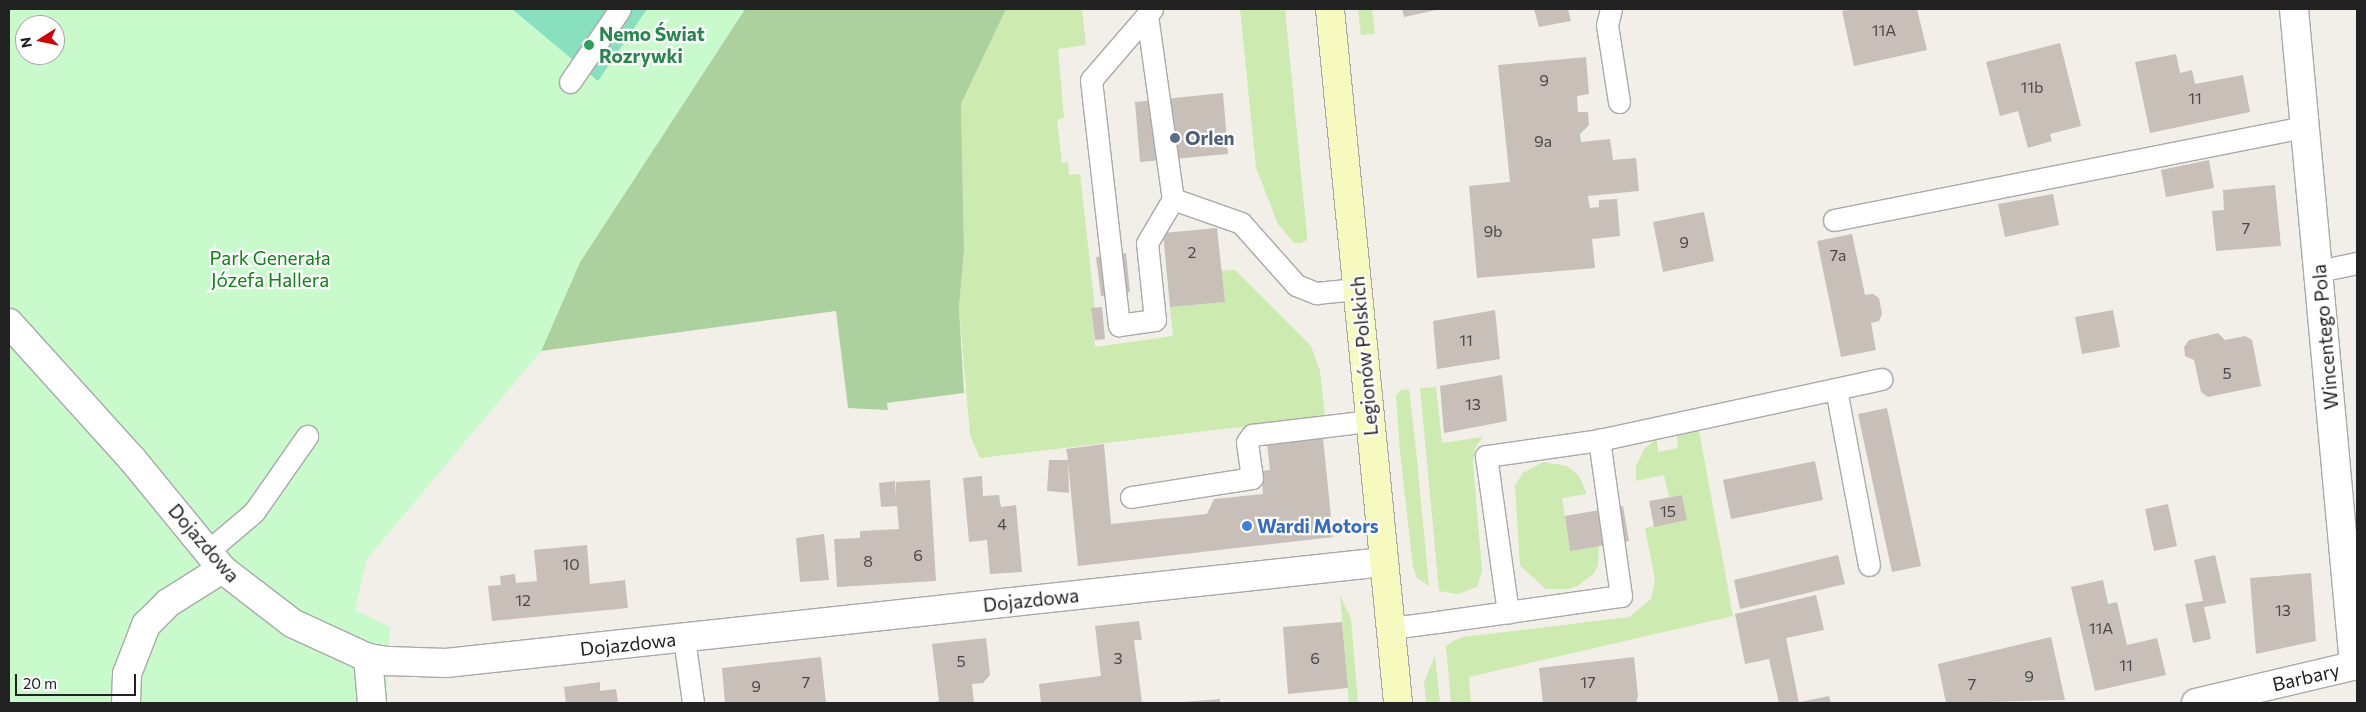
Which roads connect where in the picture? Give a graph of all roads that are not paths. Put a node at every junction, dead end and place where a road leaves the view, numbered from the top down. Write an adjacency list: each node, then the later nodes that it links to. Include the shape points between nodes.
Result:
1 (620, 9): 6 (lane)
2 (1330, 9): 13 (street, Legionów Polskich)
3 (1611, 9): 7 (lane, via 1607,26)
4 (2294, 9): 8 (street, Wincentego Pola)
5 (1150, 12): 9 (lane); 9 (lane, via 1091,80 1119,325 1155,320 1147,243)
6 (570, 82)
7 (1619, 102)
8 (2305, 127): 10 (lane); 12 (street, Wincentego Pola)
9 (1173, 199): 13 (lane, via 1241,223 1296,286 1316,293)
10 (1834, 220)
11 (2357, 263): 12 (lane)
12 (2319, 271): 28 (street, Wincentego Pola)
13 (1357, 289): 17 (street, Legionów Polskich)
14 (9, 323): 21 (street, Dojazdowa, via 132,459)
15 (1882, 379): 16 (lane)
16 (1836, 389): 19 (lane); 23 (lane)
17 (1370, 421): 20 (lane, via 1252,435 1247,442 1252,478); 22 (street, Legionów Polskich)
18 (307, 436): 21 (lane, via 254,512)
19 (1599, 440): 24 (lane, via 1621,596); 24 (lane, via 1486,456)
20 (1131, 496)
21 (215, 560): 27 (street, Dojazdowa, via 292,623); 29 (street, via 146,625 127,674)
22 (1384, 562): 25 (street, Legionów Polskich); 26 (street, Dojazdowa)
23 (1869, 565)
24 (1508, 612): 25 (lane)
25 (1391, 628): 32 (street, Legionów Polskich)
26 (684, 638): 27 (street, Dojazdowa, via 446,663); 31 (lane)
27 (368, 658): 30 (street)
28 (2356, 665): 33 (street, Barbary)
29 (126, 703)
30 (372, 703)
31 (693, 703)
32 (1398, 703)
33 (2196, 703)

